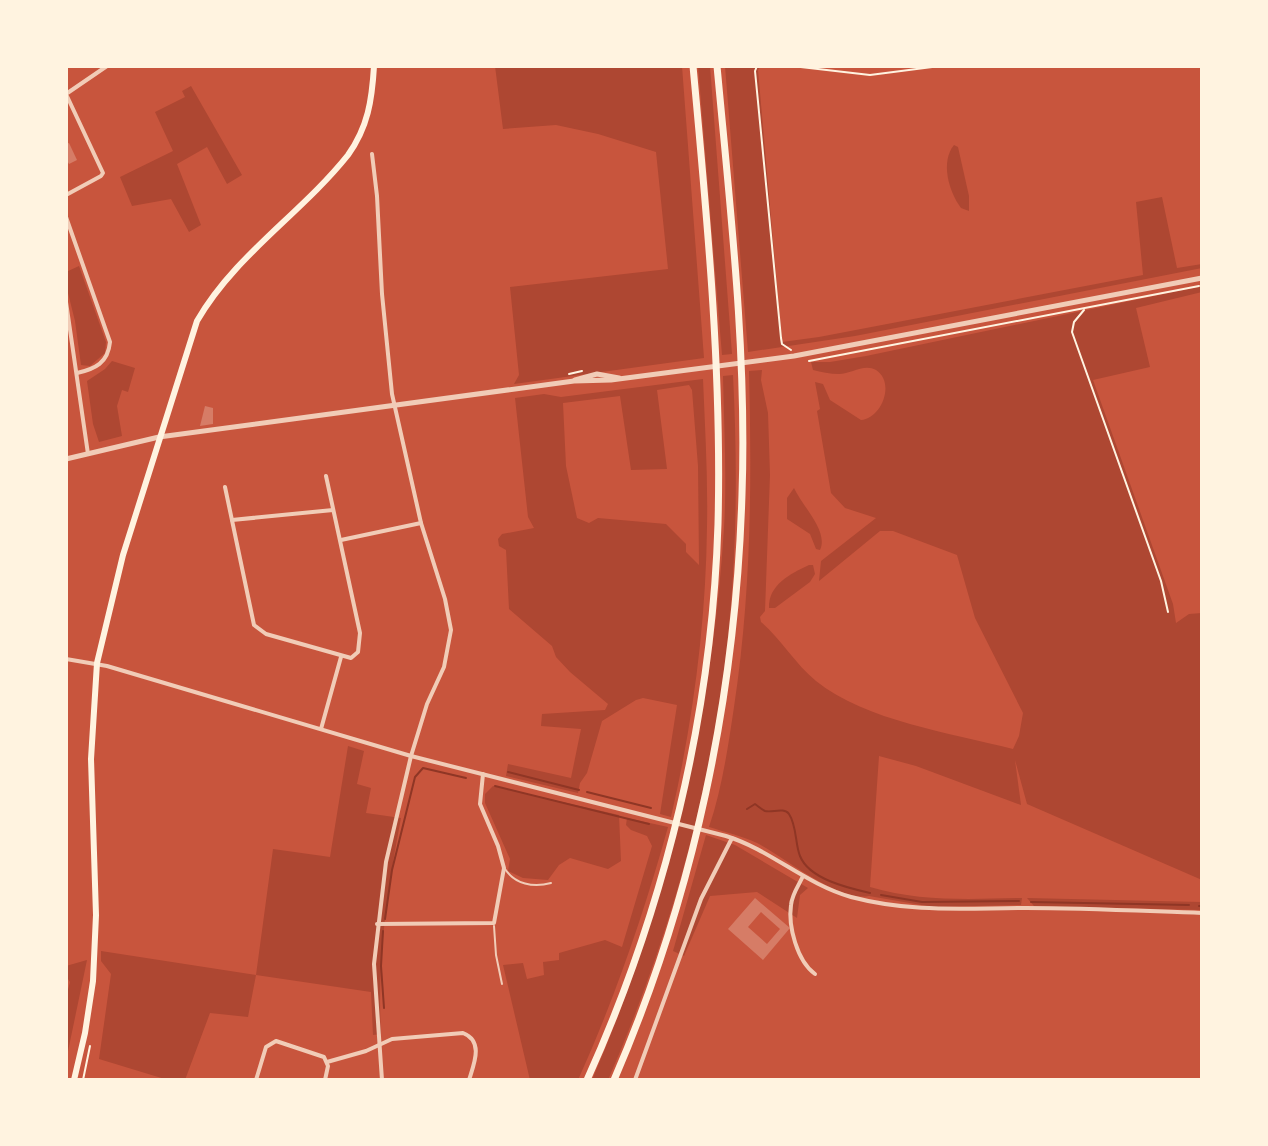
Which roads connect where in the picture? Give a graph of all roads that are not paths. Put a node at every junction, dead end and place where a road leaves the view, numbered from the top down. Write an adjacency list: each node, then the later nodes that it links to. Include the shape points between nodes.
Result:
1 (107, 66): 5 (street)
2 (374, 66): 13 (main road, via 369,116 348,155 207,303 190,337)
3 (693, 66): 44 (highway, via 716,382 711,624 674,828 636,957)
4 (717, 66): 45 (highway, via 740,372 743,490 731,648 697,835 669,934)
5 (66, 94): 7 (street, via 103,173)
6 (372, 154): 12 (street)
7 (66, 195)
8 (66, 217): 11 (street, via 110,342 100,364)
9 (1202, 278): 12 (street, via 832,350)
10 (66, 302): 11 (street)
11 (77, 373): 14 (street)
12 (396, 405): 13 (street); 20 (street)
13 (159, 437): 14 (street); 24 (main road)
14 (88, 454): 15 (street)
15 (66, 459)
16 (326, 476): 18 (street)
17 (225, 487): 19 (street)
18 (334, 510): 19 (street); 21 (street)
19 (232, 520): 22 (street, via 254,625 266,634)
20 (421, 523): 21 (street); 26 (street, via 451,630 444,667)
21 (341, 540): 22 (street, via 361,641 351,658)
22 (341, 657): 25 (street)
23 (66, 659): 24 (street)
24 (97, 663): 25 (street); 39 (main road, via 91,768 95,935 89,1013)
25 (321, 729): 26 (street)
26 (411, 756): 27 (street); 34 (street)
27 (483, 774): 28 (street); 29 (street, via 480,804)
28 (732, 838): 30 (street); 46 (street, via 701,899)
29 (504, 868): 31 (lane, via 510,878 526,885); 33 (street)
30 (803, 876): 32 (street, via 851,897 928,910); 35 (street, via 790,912 798,956)
31 (551, 883)
32 (1202, 913)
33 (494, 923): 34 (street); 36 (lane)
34 (377, 924): 37 (street)
35 (815, 974)
36 (502, 984)
37 (380, 1045): 38 (street); 42 (street); 43 (street, via 392,1039 467,1034 476,1046)
38 (327, 1062): 40 (street, via 319,1054 273,1042 266,1047); 41 (street)
39 (74, 1080)
40 (256, 1080)
41 (325, 1080)
42 (382, 1080)
43 (469, 1080)
44 (587, 1080)
45 (614, 1080)
46 (635, 1080)

